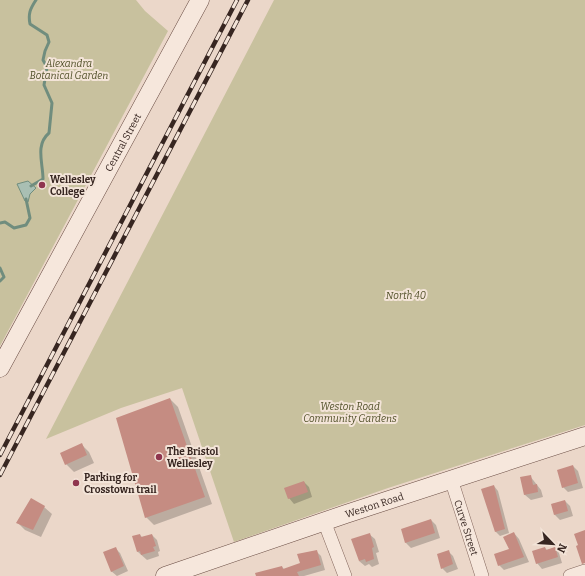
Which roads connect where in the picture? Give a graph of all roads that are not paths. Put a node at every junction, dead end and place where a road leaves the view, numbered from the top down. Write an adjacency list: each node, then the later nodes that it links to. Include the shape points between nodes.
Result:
1 (200, 0): 2 (main road, Central Street)
2 (0, 368)
3 (585, 436): 4 (main road, Weston Road)
4 (451, 479): 5 (main road, Weston Road); 9 (street, Curve Street)
5 (324, 521): 7 (main road, Weston Road); 8 (street)
6 (585, 571): 10 (street)
7 (164, 576)
8 (345, 576)
9 (482, 576)
10 (570, 576)

